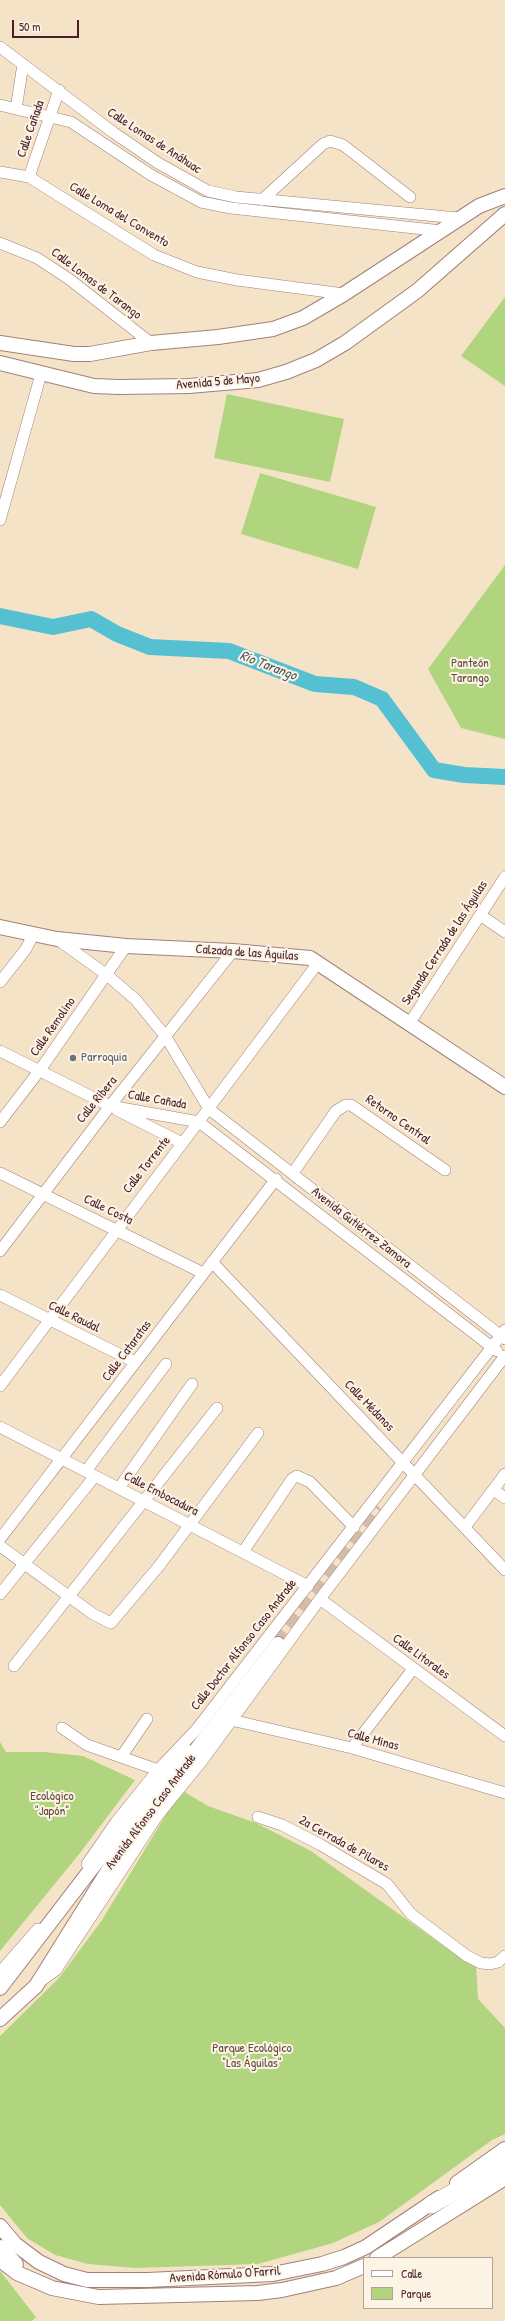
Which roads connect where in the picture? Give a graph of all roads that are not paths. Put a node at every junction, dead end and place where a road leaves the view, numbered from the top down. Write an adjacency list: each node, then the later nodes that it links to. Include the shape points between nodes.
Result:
1 (0, 47): 2 (street, Calle Lomas de Anáhuac)
2 (23, 64): 3 (street, Calle Lomas de Anáhuac); 5 (street, Calle Cañada)
3 (59, 90): 6 (street, Calle Cañada); 11 (street, Calle Lomas de Anáhuac, via 114,133 187,181 208,191)
4 (0, 105): 5 (street)
5 (16, 109): 6 (street)
6 (49, 116): 8 (street, Calle Cañada); 15 (street, via 71,122 151,176 201,202 231,208)
7 (0, 172): 8 (street, Calle Loma del Convento)
8 (29, 177): 17 (street, Calle Loma del Convento, via 154,254 197,272)
9 (505, 196): 14 (main road)
10 (410, 197): 11 (street, via 343,145 330,141 323,144)
11 (262, 200): 14 (street, Calle Lomas de Anáhuac)
12 (505, 205): 15 (main road)
13 (505, 214): 21 (main road, Avenida 5 de Mayo, via 417,291 345,343 316,360 286,372 258,380 189,386 119,387 94,386)
14 (458, 218): 15 (main road)
15 (442, 231): 17 (main road)
16 (0, 243): 19 (street, Calle Lomas de Tarango, via 37,258 69,279)
17 (344, 294): 19 (main road, via 302,318 273,329)
18 (0, 343): 19 (main road, via 74,354 104,352)
19 (151, 343)
20 (0, 363): 21 (main road, Avenida 5 de Mayo)
21 (41, 374): 22 (street)
22 (0, 520)
23 (505, 877): 24 (street, Segunda Cerrada de las Águilas)
24 (480, 915): 26 (street); 34 (street, Segunda Cerrada de las Águilas)
25 (0, 927): 27 (main road, Calzada de las Águilas)
26 (505, 932)
27 (33, 935): 28 (main road, Calzada de las Águilas); 33 (street, via 26,949)
28 (57, 939): 29 (main road, Calzada de las Águilas); 32 (street)
29 (126, 946): 30 (main road, Calzada de las Águilas); 32 (street, Calle Remolino)
30 (233, 951): 31 (main road, Calzada de las Águilas, via 310,958); 35 (street, Calle Ribera)
31 (318, 963): 34 (main road, Calzada de las Águilas); 40 (street, Calle Torrente)
32 (107, 974): 35 (street, via 136,1000); 37 (street, Calle Remolino)
33 (0, 982)
34 (409, 1024): 38 (main road, Calzada de las Águilas)
35 (166, 1037): 39 (street, Calle Ribera); 40 (street)
36 (0, 1051): 37 (street, Calle Cañada)
37 (40, 1070): 39 (street, Calle Cañada); 41 (street, Calle Remolino)
38 (505, 1087)
39 (110, 1106): 42 (street, Calle Cañada); 43 (street, Calle Cañada); 48 (street, Calle Ribera)
40 (208, 1110): 42 (street, Calle Torrente); 46 (street, Avenida Gutiérrez Zamora)
41 (0, 1122)
42 (199, 1122): 43 (street, Calle Torrente); 47 (street, Avenida Gutiérrez Zamora)
43 (182, 1143): 51 (street, Calle Torrente)
44 (445, 1170): 46 (street, Retorno Central, via 351,1105 346,1105 336,1111)
45 (0, 1173): 48 (street, Calle Costa)
46 (293, 1173): 49 (street, Avenida Gutiérrez Zamora)
47 (276, 1179): 50 (street, Avenida Gutiérrez Zamora); 53 (street, Calle Cataratas)
48 (41, 1194): 51 (street, Calle Costa); 52 (street, Calle Ribera)
49 (324, 1197): 50 (street); 57 (street, Avenida Gutiérrez Zamora)
50 (314, 1210): 58 (street, Avenida Gutiérrez Zamora)
51 (116, 1229): 54 (street, Calle Costa); 56 (street, Calle Torrente)
52 (0, 1250)
53 (212, 1262): 54 (street, Calle Cataratas); 68 (street, Calle Médanos)
54 (203, 1273): 60 (street, Calle Cataratas)
55 (0, 1295): 56 (street, Calle Raudal)
56 (50, 1321): 60 (street, Calle Raudal); 63 (street, Calle Torrente)
57 (504, 1335): 58 (street, Calle Doctor Alfonso Caso Andrade)
58 (492, 1347): 59 (street, Avenida Gutiérrez Zamora); 68 (street, Calle Doctor Alfonso Caso Andrade)
59 (505, 1356): 70 (street)
60 (136, 1362): 67 (street, Calle Cataratas)
61 (166, 1364): 69 (street)
62 (192, 1384): 72 (street)
63 (0, 1386)
64 (217, 1408): 75 (street)
65 (0, 1427): 67 (street, Calle Embocadura)
66 (258, 1433): 76 (street)
67 (62, 1459): 69 (street, Calle Embocadura); 79 (street, Calle Cataratas)
68 (403, 1462): 70 (street, Calle Médanos); 77 (street, Calle Doctor Alfonso Caso Andrade)
69 (90, 1474): 72 (street, Calle Embocadura); 82 (street)
70 (415, 1474): 78 (street, Calle Médanos); 87 (street)
71 (505, 1474): 73 (street)
72 (119, 1488): 75 (street, Calle Embocadura)
73 (494, 1490): 74 (street); 78 (street)
74 (505, 1498)
75 (144, 1501): 76 (street, Calle Embocadura); 86 (street)
76 (189, 1525): 81 (street, Calle Embocadura); 86 (street, via 159,1566 111,1623 93,1614)
77 (354, 1527): 81 (street, via 310,1482 297,1476 292,1478); 84 (street, Calle Doctor Alfonso Caso Andrade)
78 (465, 1527): 83 (street, Calle Médanos)
79 (0, 1540)
80 (0, 1546): 82 (street)
81 (243, 1552): 84 (street, Calle Embocadura)
82 (24, 1562): 85 (street); 86 (street)
83 (505, 1570)
84 (308, 1586): 96 (street, Calle Doctor Alfonso Caso Andrade, via 196,1730)
85 (0, 1594)
86 (70, 1596): 88 (street)
87 (320, 1600): 89 (street, Calle Litorales); 91 (street)
88 (14, 1666)
89 (413, 1669): 93 (street, Calle Litorales); 94 (street)
90 (147, 1719): 95 (street)
91 (231, 1720): 94 (street, Calle Minas); 104 (street, via 158,1815 56,1970)
92 (62, 1728): 95 (street, via 87,1745)
93 (505, 1736)
94 (352, 1748): 97 (street, Calle Minas)
95 (121, 1756): 96 (street)
96 (158, 1770): 99 (street, Calle Doctor Alfonso Caso Andrade, via 116,1822)
97 (505, 1793)
98 (258, 1817): 102 (street, 2a Cerrada de Pilares, via 321,1845 387,1884 411,1914 467,1956 481,1963 490,1964)
99 (77, 1884): 100 (main road, Avenida Alfonso Caso Andrade); 101 (street, Calle Doctor Alfonso Caso Andrade); 104 (main road, Avenida Alfonso Caso Andrade, via 276,1642 132,1834)
100 (65, 1905): 101 (main road); 105 (main road, Avenida Alfonso Caso Andrade)
101 (52, 1911): 103 (street, Calle Doctor Alfonso Caso Andrade)
102 (505, 1956)
103 (0, 1972)
104 (36, 1986): 106 (main road, Avenida Alfonso Caso Andrade)
105 (0, 1988)
106 (0, 2019)
107 (505, 2149): 109 (main road, Avenida Rómulo O'Farril)
108 (503, 2169): 109 (highway); 112 (main road)
109 (430, 2205): 110 (main road, Avenida Rómulo O'Farril, via 366,2247 322,2264 265,2274 148,2280 87,2280 64,2274 39,2262 15,2244)
110 (0, 2226)
111 (0, 2247): 115 (main road, via 20,2268)
112 (378, 2257)
113 (0, 2260): 115 (main road, Avenida Rómulo O'Farril, via 17,2273)
114 (363, 2266): 115 (main road, Avenida Rómulo O'Farril, via 336,2278 258,2293 100,2297 65,2292)
115 (40, 2282)

